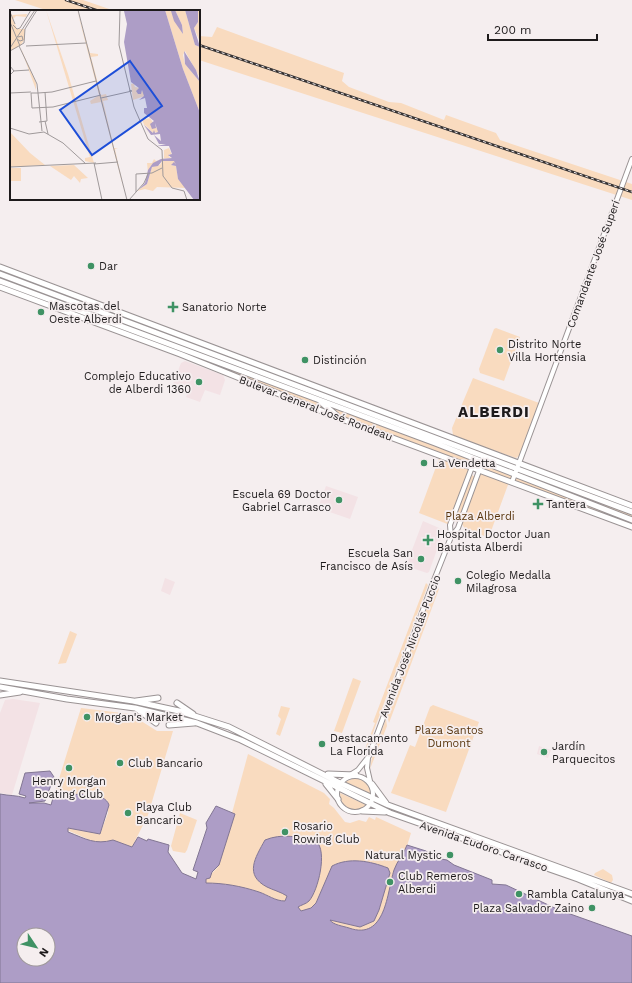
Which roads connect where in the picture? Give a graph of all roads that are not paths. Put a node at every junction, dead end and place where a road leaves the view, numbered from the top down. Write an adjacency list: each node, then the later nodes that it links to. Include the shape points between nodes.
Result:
1 (632, 159): 18 (street, Comandante José Superí)
2 (0, 267): 8 (main road, Bulevar General José Rondeau)
3 (0, 274): 9 (main road, Bulevar General José Rondeau)
4 (0, 281): 6 (main road, Bulevar General José Rondeau)
5 (0, 287): 7 (main road, Bulevar General José Rondeau)
6 (22, 289): 7 (main road); 10 (main road, Bulevar General José Rondeau)
7 (43, 303): 11 (main road, Bulevar General José Rondeau)
8 (168, 331): 9 (main road); 12 (main road, Bulevar General José Rondeau)
9 (183, 342): 14 (main road, Bulevar General José Rondeau)
10 (230, 367): 11 (main road); 13 (main road, Bulevar General José Rondeau)
11 (258, 385): 15 (main road, Bulevar General José Rondeau)
12 (328, 391): 14 (main road); 16 (main road, Bulevar General José Rondeau)
13 (317, 399): 15 (main road); 17 (main road, Bulevar General José Rondeau)
14 (350, 406): 17 (main road, Bulevar General José Rondeau)
15 (339, 418): 19 (main road, Bulevar General José Rondeau)
16 (487, 451): 17 (street, Avenida José Nicolás Puccio); 18 (main road, Bulevar General José Rondeau)
17 (484, 459): 18 (main road, Bulevar General José Rondeau); 20 (street, Avenida José Nicolás Puccio); 21 (main road, Bulevar General José Rondeau)
18 (518, 466): 21 (street, Comandante José Superí); 22 (main road, Bulevar General José Rondeau); 24 (main road, Bulevar General José Rondeau)
19 (472, 467): 20 (main road, Bulevar General José Rondeau); 30 (street, Avenida José Nicolás Puccio, via 450,525)
20 (480, 470): 23 (main road, Bulevar General José Rondeau); 30 (street, Avenida José Nicolás Puccio, via 458,528)
21 (515, 475): 23 (street, Comandante José Superí); 26 (main road, Bulevar General José Rondeau)
22 (563, 480): 24 (main road); 25 (main road, Bulevar General José Rondeau)
23 (512, 482): 29 (main road, Bulevar General José Rondeau)
24 (580, 492): 27 (main road, Bulevar General José Rondeau)
25 (632, 506)
26 (607, 511): 28 (main road, Bulevar General José Rondeau); 29 (main road)
27 (632, 512)
28 (632, 520)
29 (632, 527)
30 (451, 537): 45 (street, Avenida José Nicolás Puccio)
31 (0, 677): 33 (main road)
32 (0, 681): 33 (main road)
33 (19, 685): 38 (main road)
34 (0, 687): 35 (main road)
35 (23, 691): 36 (main road); 40 (main road)
36 (0, 695)
37 (158, 698): 38 (main road)
38 (132, 701): 41 (main road)
39 (176, 703): 41 (main road)
40 (135, 708): 42 (main road); 43 (main road)
41 (199, 717): 46 (main road, via 244,733)
42 (156, 723)
43 (197, 723): 44 (main road); 48 (main road, via 241,740)
44 (169, 725)
45 (369, 756): 47 (street, Avenida José Nicolás Puccio); 49 (street, Avenida José Nicolás Puccio, via 367,768)
46 (323, 774): 47 (main road); 50 (main road)
47 (351, 776): 49 (street, via 365,778); 50 (street, Avenida José Nicolás Puccio)
48 (324, 781): 50 (main road); 51 (main road)
49 (371, 784): 52 (street, Avenida José Nicolás Puccio, via 374,791); 53 (main road)
50 (339, 786): 51 (street); 52 (main road, Avenida Eudoro Carrasco)
51 (338, 799): 54 (street, via 343,808 352,812)
52 (372, 801): 53 (main road, Avenida Eudoro Carrasco); 54 (street); 55 (main road, Avenida Eudoro Carrasco)
53 (388, 805): 56 (main road, Avenida Eudoro Carrasco)
54 (362, 811): 55 (main road)
55 (390, 813): 57 (main road, Avenida Eudoro Carrasco)
56 (632, 894)
57 (632, 900)

